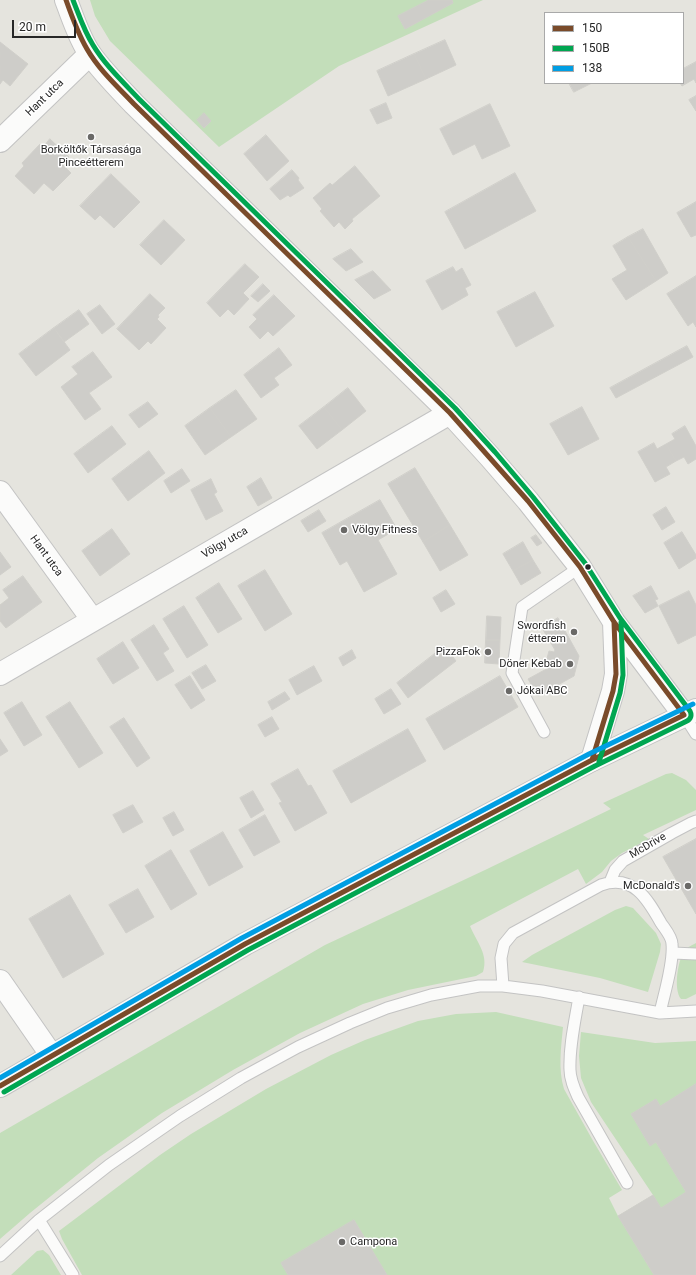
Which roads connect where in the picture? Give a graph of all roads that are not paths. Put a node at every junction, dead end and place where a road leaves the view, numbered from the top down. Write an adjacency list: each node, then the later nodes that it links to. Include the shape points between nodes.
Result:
1 (66, 0): 2 (street, via 77,31)
2 (90, 54): 3 (street, Hant utca); 4 (street, via 110,80 134,104)
3 (0, 141)
4 (450, 414): 6 (street, via 490,457); 7 (street, Völgy utca)
5 (0, 492): 7 (street, Hant utca)
6 (580, 567): 8 (street); 11 (lane, via 522,607 512,673)
7 (92, 620): 9 (street, Völgy utca)
8 (614, 622): 10 (street); 13 (street, via 616,674)
9 (0, 674)
10 (690, 713): 12 (lane); 13 (street)
11 (544, 732)
12 (696, 734)
13 (592, 760): 23 (street, via 245,944)
14 (696, 821): 15 (lane, McDrive, via 623,861 615,870)
15 (610, 882): 16 (lane, via 622,882 636,888 651,904 672,942); 19 (lane, via 512,933 504,944 501,958)
16 (672, 953): 17 (lane); 22 (lane)
17 (696, 954)
18 (0, 981): 23 (street)
19 (502, 986): 20 (lane); 26 (lane, via 479,986 431,995 386,1008 298,1047 241,1078 180,1116 109,1165)
20 (579, 997): 22 (lane); 25 (lane, via 571,1050 572,1083)
21 (696, 1011): 22 (lane)
22 (660, 1013)
23 (52, 1056): 24 (street)
24 (0, 1086)
25 (627, 1183)
26 (39, 1220): 27 (lane); 28 (lane)
27 (0, 1256)
28 (73, 1275)

